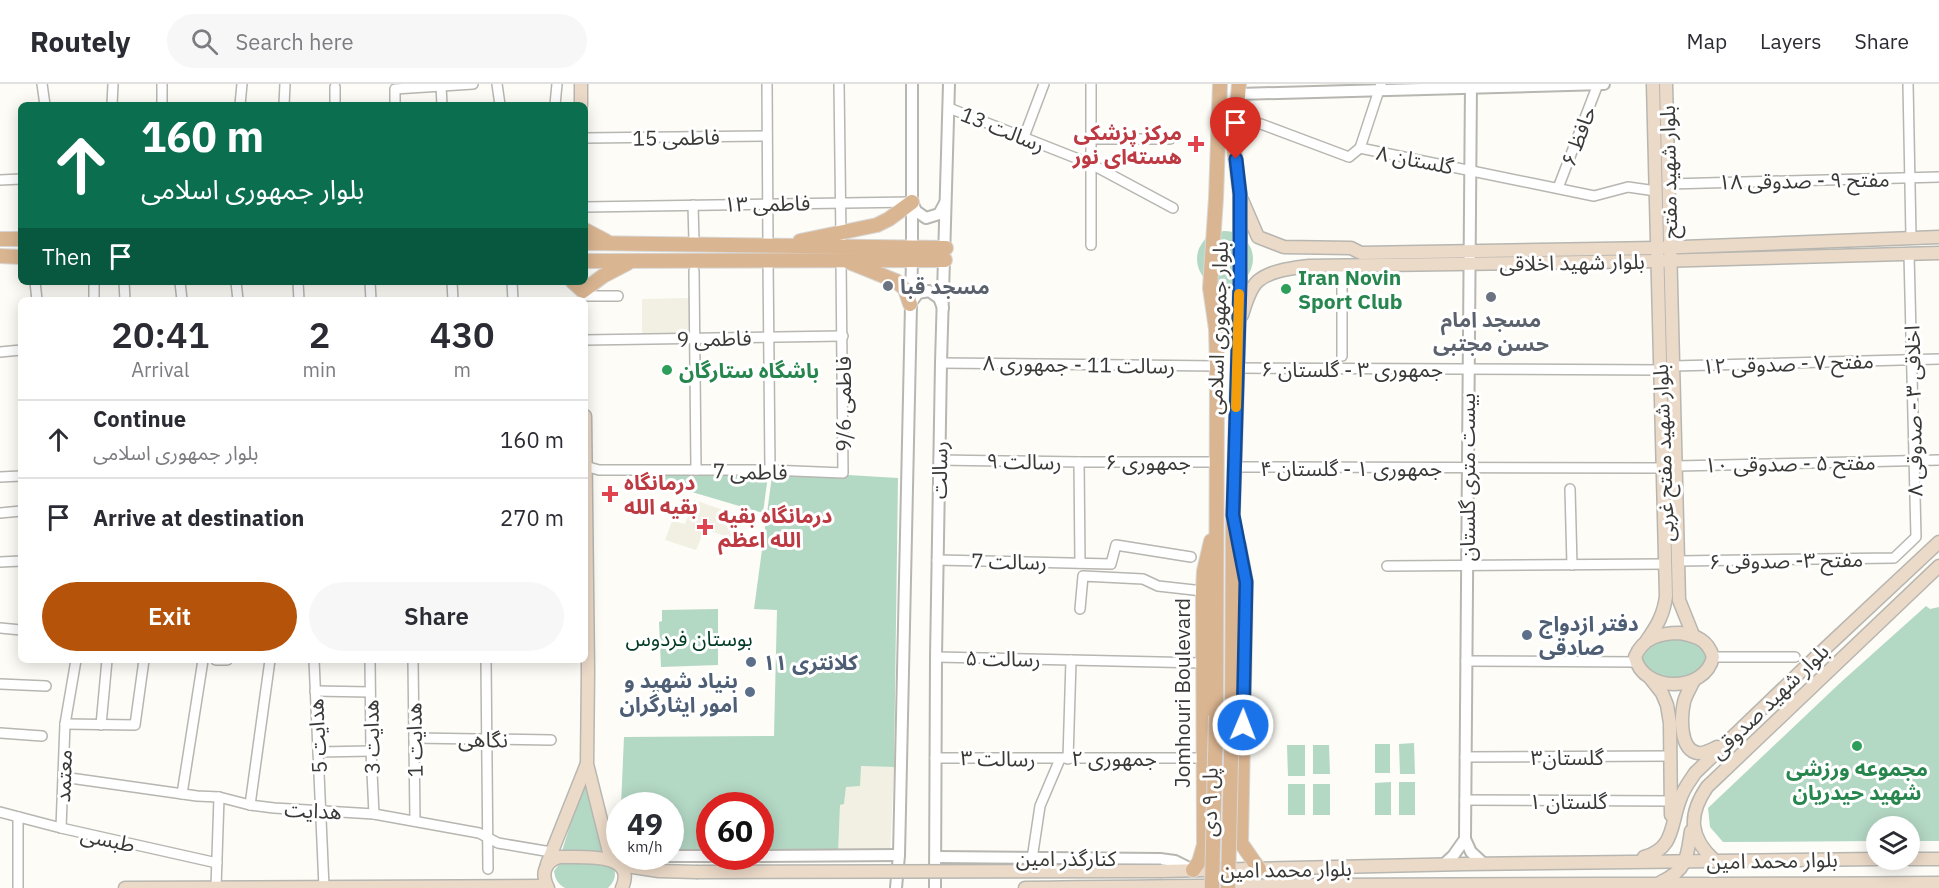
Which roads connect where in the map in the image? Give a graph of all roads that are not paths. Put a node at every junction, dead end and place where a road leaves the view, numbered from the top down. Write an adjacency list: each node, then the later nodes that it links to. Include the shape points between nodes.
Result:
1 (42, 84): 28 (street)
2 (113, 84): 29 (street)
3 (162, 84): 30 (street)
4 (242, 84): 31 (street)
5 (285, 84): 32 (street)
6 (473, 84): 22 (street)
7 (497, 84): 36 (street)
8 (557, 84): 37 (street)
9 (580, 84): 38 (main road)
10 (767, 84): 41 (street)
11 (839, 84): 58 (street, فاطمی 9/6)
12 (912, 84): 59 (street, رسالت)
13 (949, 84): 39 (street, رسالت)
14 (1044, 84): 42 (street)
15 (1091, 84): 44 (street)
16 (1220, 84): 106 (main road, Jomhouri Boulevard, via 1210,288)
17 (1598, 84): 18 (street); 23 (street); 54 (street, حافظ ۶)
18 (1604, 84)
19 (1653, 84): 55 (main road, بلوار شهید مفتح)
20 (1666, 84): 53 (main road, بلوار شهید مفتح)
21 (1908, 84): 52 (street)
22 (441, 86): 34 (street, via 395,89); 35 (street)
23 (1471, 86): 25 (street); 48 (street, بیست متری گلستان)
24 (335, 87): 33 (street)
25 (1380, 87): 26 (street); 46 (street)
26 (1331, 88): 27 (street)
27 (1239, 89): 56 (main road, بلوار جمهوری اسلامی, via 1234,148)
28 (45, 102)
29 (112, 102)
30 (162, 102)
31 (240, 102)
32 (284, 102)
33 (335, 102)
34 (395, 102)
35 (442, 102)
36 (500, 102)
37 (555, 102)
38 (581, 102)
39 (949, 108): 42 (street, رسالت 13); 57 (street, رسالت)
40 (1261, 124): 46 (street, گلستان ۸, via 1349,157)
41 (767, 136): 43 (street, فاطمی 15); 60 (street)
42 (1024, 137): 47 (street, رسالت 13)
43 (588, 138)
44 (1092, 139): 45 (street); 47 (street)
45 (1170, 139)
46 (1360, 148): 48 (street, گلستان ۸)
47 (1091, 164): 63 (street, رسالت 13); 74 (street)
48 (1470, 170): 54 (street, گلستان ۸); 75 (street, بیست متری گلستان)
49 (1939, 177): 52 (street, مفتح ۹ - صدوقی ۱۸)
50 (0, 178): 51 (street)
51 (18, 178)
52 (1910, 178): 53 (street, مفتح ۹ - صدوقی ۱۸); 67 (street)
53 (1669, 184): 64 (main road, بلوار شهید مفتح)
54 (1558, 188): 55 (street, گلستان ۸, via 1594,196 1628,188)
55 (1656, 191): 64 (main road, بلوار شهید مفتح)
56 (1240, 194): 75 (main road, بلوار شهید اخلاقی, via 1258,237 1284,247 1351,248 1361,253); 95 (main road, بلوار جمهوری اسلامی)
57 (946, 201): 59 (street, via 939,214 926,218); 80 (street, رسالت)
58 (840, 202): 59 (street, فاطمی ۱۳); 60 (street, فاطمی ۱۳); 66 (street, فاطمی 9/6)
59 (912, 202): 66 (main road, via 877,225); 79 (street, رسالت)
60 (768, 203): 61 (street, فاطمی ۱۳); 76 (street)
61 (693, 205): 62 (street, فاطمی ۱۳); 71 (street)
62 (588, 207)
63 (1173, 208)
64 (1663, 229): 81 (main road, بلوار شهید مفتح)
65 (588, 232): 73 (main road)
66 (841, 233): 76 (main road); 77 (street, فاطمی 9/6)
67 (1911, 237): 68 (main road, بلوار شهید اخلاقی); 81 (main road, بلوار شهید اخلاقی)
68 (1939, 237)
69 (0, 239): 70 (main road)
70 (18, 239)
71 (693, 241)
72 (588, 243): 73 (main road)
73 (617, 244): 76 (main road)
74 (1090, 245)
75 (1469, 250): 81 (main road, بلوار شهید اخلاقی); 87 (street, بیست متری گلستان)
76 (771, 251): 77 (main road); 86 (main road); 97 (street)
77 (841, 253): 79 (main road); 93 (main road, via 896,281 905,290); 96 (street, فاطمی 9/6)
78 (1939, 253): 82 (main road, بلوار شهید اخلاقی)
79 (912, 254): 80 (main road); 93 (street, رسالت)
80 (945, 254): 94 (street, رسالت)
81 (1664, 254): 82 (main road, بلوار شهید اخلاقی); 87 (main road, بلوار شهید اخلاقی); 90 (main road, بلوار شهید مفتح غربی)
82 (1909, 254): 104 (street, اخلاقی ۳ - صدوقی ۸)
83 (0, 256): 84 (main road)
84 (18, 257)
85 (588, 261): 86 (main road)
86 (633, 261): 91 (main road)
87 (1468, 264): 88 (main road, بلوار شهید اخلاقی); 109 (street, بیست متری گلستان)
88 (1342, 265): 95 (main road, بلوار شهید اخلاقی, via 1289,269 1258,281 1246,302); 102 (street)
89 (694, 271): 98 (street)
90 (1665, 279): 107 (main road, بلوار شهید مفتح غربی); 110 (main road, بلوار شهید مفتح غربی)
91 (581, 290): 92 (street)
92 (618, 296)
93 (910, 304): 94 (street, via 918,293 929,291 939,298); 213 (street, رسالت)
94 (943, 308): 105 (street, رسالت)
95 (1239, 328): 108 (main road, بلوار جمهوری اسلامی)
96 (843, 336): 97 (street, فاطمی 9); 123 (street, فاطمی 9/6)
97 (769, 337): 98 (street, فاطمی 9); 122 (street)
98 (694, 338): 99 (street, فاطمی 9); 121 (street)
99 (588, 340)
100 (18, 350): 101 (street)
101 (0, 352)
102 (1342, 356)
103 (1939, 359): 104 (street, مفتح ۷ - صدوقی ۱۲)
104 (1912, 360): 107 (street, مفتح ۷ - صدوقی ۱۲); 112 (street, اخلاقی ۳ - صدوقی ۸)
105 (941, 363): 106 (street, رسالت 11 - جمهوری ۸); 111 (street, رسالت)
106 (1217, 366): 115 (main road, Jomhouri Boulevard)
107 (1674, 366): 116 (main road, بلوار شهید مفتح غربی)
108 (1237, 368): 109 (street, جمهوری ۳ - گلستان ۶); 118 (main road, بلوار جمهوری اسلامی)
109 (1467, 370): 110 (street, جمهوری ۳ - گلستان ۶); 120 (street, بیست متری گلستان)
110 (1661, 370): 119 (main road, بلوار شهید مفتح غربی)
111 (939, 460): 114 (street, رسالت ۹); 134 (street, رسالت)
112 (1914, 460): 113 (street, مفتح ۵ - صدوقی ۱۰); 116 (street, مفتح ۵ - صدوقی ۱۰); 133 (street, اخلاقی ۳ - صدوقی ۸, via 1916,537)
113 (1939, 460)
114 (1079, 462): 115 (street, جمهوری ۶); 138 (street, رسالت ۹)
115 (1217, 462): 129 (main road, Jomhouri Boulevard)
116 (1677, 466): 136 (main road, بلوار شهید مفتح غربی)
117 (588, 467): 121 (street, فاطمی 7)
118 (1234, 467): 120 (street, جمهوری ۱ - گلستان ۴); 130 (main road, بلوار جمهوری اسلامی)
119 (1664, 468): 120 (street, جمهوری ۱ - گلستان ۴); 139 (main road, بلوار شهید مفتح غربی)
120 (1467, 469): 142 (street, بیست متری گلستان)
121 (696, 470): 122 (street, فاطمی 7)
122 (770, 470): 123 (street, فاطمی 7)
123 (843, 473)
124 (18, 476): 125 (street)
125 (0, 477)
126 (1570, 489): 140 (street)
127 (18, 511): 128 (street)
128 (0, 513)
129 (1216, 515): 144 (main road, Jomhouri Boulevard); 146 (main road, Jomhouri Boulevard)
130 (1233, 515): 145 (main road, بلوار جمهوری اسلامی); 210 (main road, via 1246,582)
131 (1939, 542): 182 (main road, بلوار شهید صدوقی)
132 (1191, 557): 138 (street, رسالت 7, via 1116,545 1111,564)
133 (1894, 558): 136 (street, مفتح ۳- صدوقی ۶)
134 (937, 560): 138 (street, رسالت 7); 152 (street, رسالت)
135 (18, 561): 137 (street)
136 (1679, 561): 150 (main road, بلوار شهید مفتح غربی, via 1680,606)
137 (0, 562)
138 (1080, 563)
139 (1666, 564): 140 (street); 151 (main road, بلوار شهید مفتح غربی, via 1665,609)
140 (1572, 565): 142 (street)
141 (1387, 566): 142 (street)
142 (1466, 566): 156 (street, بیست متری گلستان)
143 (1939, 566): 203 (main road, بلوار شهید صدوقی, via 1707,788 1699,799)
144 (1216, 573): 255 (main road, پل ۹ دی, bridge)
145 (1233, 573): 256 (main road, پل ۹ دی, bridge)
146 (1203, 591): 147 (street, via 1158,586 1143,579 1083,576); 168 (main road, Jomhouri Boulevard)
147 (1080, 609)
148 (0, 628): 149 (street)
149 (18, 630)
150 (1693, 635): 151 (main road, via 1674,633); 153 (main road, via 1707,644)
151 (1647, 640): 157 (main road, via 1638,650)
152 (936, 657): 155 (street, رسالت ۵); 186 (street, رسالت)
153 (1713, 657): 154 (street); 170 (main road, via 1708,670)
154 (1796, 657)
155 (1071, 660): 168 (street, رسالت ۵); 189 (street)
156 (1466, 661): 157 (street); 188 (street, بیست متری گلستان)
157 (1636, 662): 169 (main road)
158 (75, 663): 175 (street, معتمد)
159 (107, 663): 176 (street)
160 (144, 663): 176 (street, معتمد, via 135,725)
161 (203, 663): 192 (street)
162 (270, 663): 196 (street)
163 (314, 663): 173 (street, هدایت 5)
164 (370, 663): 174 (street, هدایت 3)
165 (413, 663): 179 (street, هدایت 1)
166 (486, 663): 180 (street)
167 (586, 663): 190 (main road)
168 (1202, 663): 187 (main road, Jomhouri Boulevard)
169 (1650, 678): 170 (main road, via 1668,683); 185 (main road, via 1667,705)
170 (1694, 680): 182 (main road, via 1684,701 1684,741 1697,753)
171 (0, 684): 172 (street)
172 (46, 686)
173 (315, 691): 174 (street); 184 (street, هدایت 5)
174 (370, 692): 183 (street, هدایت 3)
175 (65, 724): 176 (street, معتمد); 191 (street, معتمد)
176 (101, 725)
177 (0, 733): 178 (street)
178 (42, 736)
179 (414, 738): 180 (street, نگاهی); 201 (street, هدایت 1)
180 (487, 740): 181 (street, نگاهی); 208 (street)
181 (551, 740)
182 (1723, 745): 207 (main road, بلوار شهید صدوقی, via 1687,785)
183 (371, 751): 184 (street); 199 (street, هدایت 3)
184 (318, 752): 197 (street, هدایت 5)
185 (1669, 756): 188 (street, گلستان۳); 195 (main road)
186 (935, 758): 189 (street, رسالت ۳); 215 (street, رسالت)
187 (1203, 758): 189 (street, جمهوری ۲); 211 (main road, Jomhouri Boulevard)
188 (1465, 758): 194 (street, بیست متری گلستان)
189 (1064, 759): 216 (street, via 1041,806)
190 (587, 764): 202 (main road); 212 (main road)
191 (63, 777): 192 (street, هدایت); 205 (street, معتمد)
192 (182, 794): 193 (street, هدایت)
193 (219, 797): 196 (street, هدایت); 224 (street)
194 (1465, 800): 195 (street, گلستان ۱); 209 (street, بیست متری گلستان)
195 (1671, 801): 207 (main road)
196 (250, 805): 197 (street, هدایت)
197 (321, 811): 199 (street, هدایت); 240 (street, هدایت 5)
198 (0, 812): 200 (street, طبسی)
199 (374, 814): 201 (street, هدایت)
200 (18, 817): 205 (street, طبسی); 245 (street)
201 (415, 821): 208 (street, هدایت)
202 (603, 825): 204 (street); 206 (main road)
203 (1692, 826): 207 (main road, via 1688,840 1679,846); 220 (main road, via 1696,838); 221 (main road, بلوار شهید صدوقی)
204 (606, 827)
205 (61, 828): 224 (street, طبسی)
206 (606, 832)
207 (1670, 832): 223 (main road, via 1657,853)
208 (488, 838): 212 (street, هدایت); 227 (street)
209 (1465, 839): 225 (street, via 1471,852); 226 (street)
210 (1241, 843): 211 (main road, via 1226,856 1211,852); 228 (main road)
211 (1204, 845): 231 (main road, Jomhouri Boulevard)
212 (555, 854): 222 (main road, بلوار محمد امین); 242 (main road, via 544,875)
213 (899, 855): 214 (street); 252 (street, رسالت)
214 (774, 856)
215 (936, 856): 216 (street, کنارگذر امین); 253 (street, رسالت)
216 (1032, 859): 231 (street, کنارگذر امین, via 1160,859)
217 (1866, 859): 220 (main road, بلوار محمد امین)
218 (1920, 859): 219 (main road)
219 (1939, 859)
220 (1714, 860): 221 (main road, بلوار محمد امین)
221 (1686, 861): 223 (main road, بلوار محمد امین); 234 (main road, via 1675,875)
222 (606, 862)
223 (1619, 862): 225 (main road, بلوار محمد امین)
224 (217, 863): 248 (street)
225 (1484, 864): 226 (main road, بلوار محمد امین); 233 (main road, via 1476,873)
226 (1443, 865): 228 (main road, بلوار محمد امین); 235 (main road, via 1454,876)
227 (488, 868)
228 (1259, 869): 231 (main road, بلوار محمد امین)
229 (623, 870): 251 (main road)
230 (654, 870): 231 (main road, بلوار محمد امین, bridge)
231 (1193, 870)
232 (1939, 883): 239 (main road, بلوار محمد امین)
233 (1482, 884): 235 (main road, بلوار محمد امین); 237 (main road, بلوار محمد امین)
234 (1657, 884): 237 (main road, بلوار محمد امین); 238 (main road, بلوار محمد امین)
235 (1448, 885): 244 (main road, بلوار محمد امین)
236 (1259, 886): 243 (main road, بلوار محمد امین); 244 (main road, بلوار محمد امین)
237 (1532, 886)
238 (1702, 886): 239 (main road, بلوار محمد امین)
239 (1776, 886)
240 (324, 887): 241 (main road); 250 (main road)
241 (435, 887): 242 (main road)
242 (547, 887)
243 (1163, 887): 254 (main road, بلوار محمد امین)
244 (1434, 887)
245 (18, 888)
246 (125, 888): 247 (main road)
247 (178, 888): 248 (main road)
248 (216, 888): 249 (main road)
249 (253, 888): 250 (main road)
250 (304, 888)
251 (622, 888)
252 (896, 888)
253 (935, 888)
254 (1025, 888)
255 (1212, 888)
256 (1227, 888)

